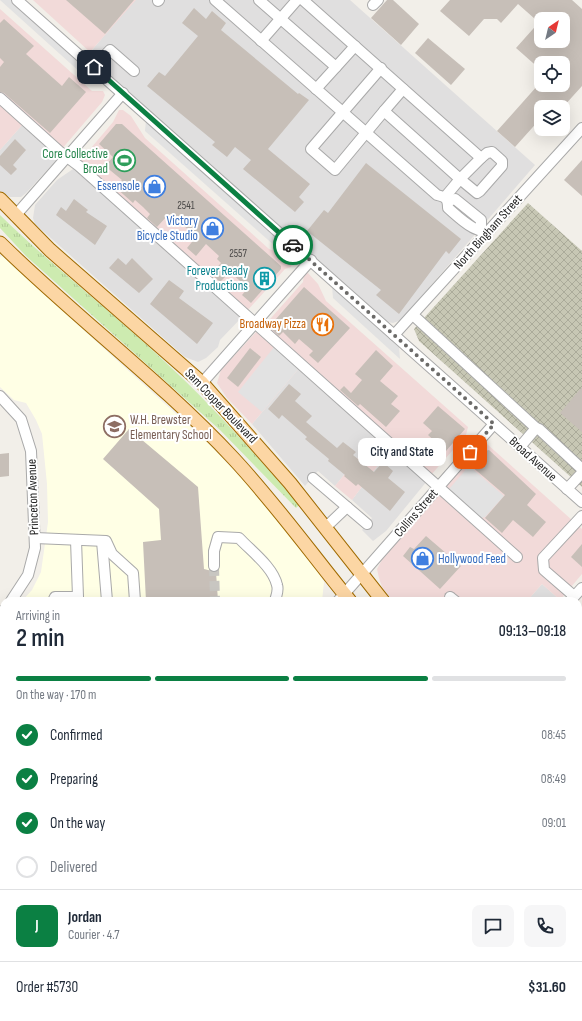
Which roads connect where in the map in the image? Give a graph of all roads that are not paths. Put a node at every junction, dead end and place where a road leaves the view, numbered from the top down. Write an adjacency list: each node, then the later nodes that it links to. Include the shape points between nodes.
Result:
1 (17, 0): 9 (street, Broad Avenue)
2 (215, 0): 7 (street)
3 (260, 0): 6 (street)
4 (297, 0): 6 (street)
5 (303, 0): 8 (street)
6 (281, 19): 7 (street); 10 (street)
7 (261, 41): 13 (street)
8 (355, 46): 10 (street); 11 (street)
9 (94, 67): 12 (street, via 110,50); 15 (street, Broad Avenue)
10 (336, 67): 13 (street)
11 (380, 68): 14 (street); 18 (street)
12 (134, 71)
13 (316, 89): 18 (street)
14 (403, 89): 17 (street); 22 (street)
15 (123, 93): 21 (street); 31 (street, Broad Avenue)
16 (0, 98): 21 (street)
17 (384, 111): 20 (street); 23 (street)
18 (343, 113): 20 (street); 20 (street, via 311,149 335,170)
19 (582, 128): 29 (street, North Bingham Street)
20 (365, 133): 25 (street, via 437,195)
21 (67, 158): 27 (street); 33 (street)
22 (481, 158): 23 (street); 23 (street, via 492,152 502,161 502,166 480,191 477,193)
23 (460, 179): 25 (street)
24 (0, 199): 27 (main road, Sam Cooper Boulevard)
25 (447, 199): 26 (street, via 455,198); 28 (street, via 448,208)
26 (471, 210): 28 (street); 29 (street, via 481,220)
27 (15, 216): 35 (main road, Sam Cooper Boulevard)
28 (463, 221): 29 (street)
29 (484, 232): 32 (street, North Bingham Street)
30 (0, 243): 62 (main road, via 45,287 174,400 233,458 283,515)
31 (311, 260): 33 (street); 34 (street, Broad Avenue)
32 (413, 315): 34 (street, North Bingham Street); 38 (street)
33 (255, 323): 35 (street); 43 (street)
34 (394, 335): 37 (street, Broad Avenue)
35 (202, 383): 49 (main road, Sam Cooper Boulevard, via 244,428)
36 (0, 396): 50 (street, Princeton Avenue, via 21,419 31,451)
37 (494, 424): 39 (street, Broad Avenue); 43 (street, Collins Street)
38 (536, 428): 39 (street); 40 (street)
39 (520, 447): 44 (street, Broad Avenue)
40 (582, 469)
41 (582, 474): 44 (street)
42 (313, 478): 46 (street)
43 (439, 486): 53 (street); 55 (street, Collins Street)
44 (567, 489): 45 (street, Broad Avenue)
45 (582, 502)
46 (347, 507): 48 (street); 49 (street)
47 (582, 516): 65 (street, via 543,558 544,570)
48 (367, 524)
49 (326, 527): 55 (main road, Sam Cooper Boulevard)
50 (35, 538): 51 (street); 57 (street, Princeton Avenue, via 28,575)
51 (76, 540): 52 (street); 58 (street)
52 (102, 541): 59 (street); 60 (street, via 106,541 112,554 133,573)
53 (517, 557)
54 (214, 566): 61 (street, via 214,551 218,537 239,538 268,569 277,584)
55 (363, 573): 63 (street, Collins Street); 64 (main road, Sam Cooper Boulevard)
56 (582, 588): 66 (street)
57 (14, 597)
58 (79, 597)
59 (107, 597)
60 (135, 597)
61 (276, 597)
62 (343, 597)
63 (345, 597)
64 (380, 597)
65 (570, 597)
66 (574, 597)

